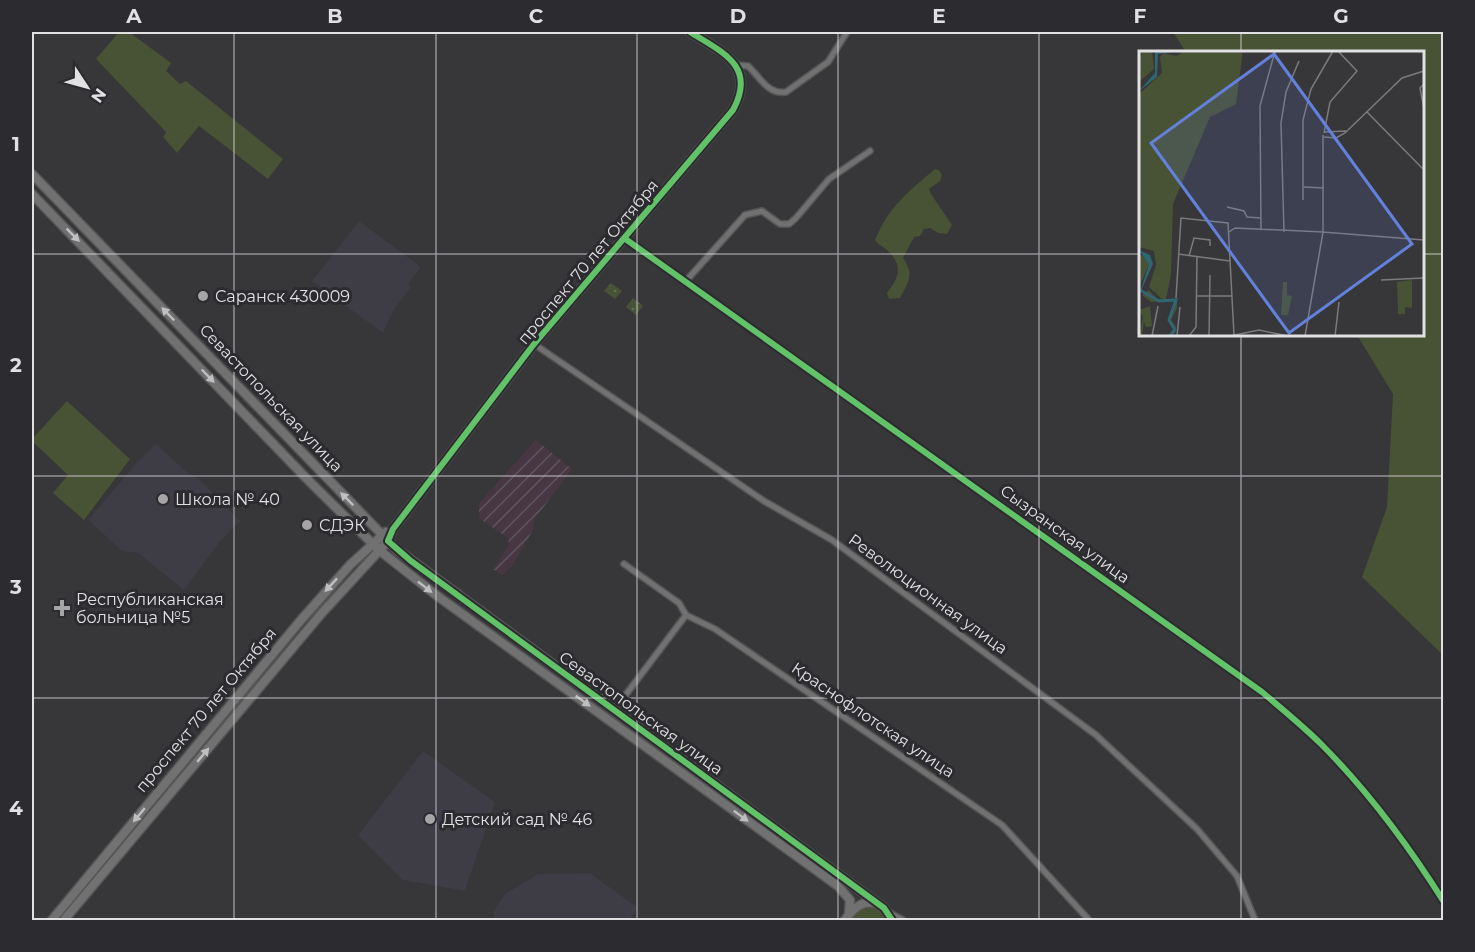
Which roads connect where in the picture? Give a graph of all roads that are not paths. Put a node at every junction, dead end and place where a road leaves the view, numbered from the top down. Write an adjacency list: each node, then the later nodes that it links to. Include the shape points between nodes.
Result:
1 (690, 32): 3 (main road)
2 (847, 32): 3 (street, via 828,62 786,92 769,89 748,66)
3 (736, 65): 7 (main road, проспект 70 лет Октября, via 742,84 733,110)
4 (870, 151): 8 (street, via 829,179 789,224 780,224 762,211 745,215)
5 (32, 174): 10 (main road, Севастопольская улица, one-way to 5)
6 (32, 194): 11 (main road, Севастопольская улица, one-way to 11)
7 (624, 238): 8 (street, Сызранская улица); 9 (main road, проспект 70 лет Октября)
8 (685, 282): 31 (street, Сызранская улица, via 1262,692 1321,744 1361,789 1420,863)
9 (534, 344): 10 (main road, проспект 70 лет Октября); 39 (street, Революционная улица, via 764,501 832,540 1096,735 1204,837 1237,876)
10 (385, 538): 11 (main road, проспект 70 лет Октября); 12 (main road, проспект 70 лет Октября); 14 (main road, Севастопольская улица)
11 (372, 543): 12 (main road, Севастопольская улица); 19 (main road, проспект 70 лет Октября, one-way to 19)
12 (379, 550): 16 (main road, Севастопольская улица, one-way to 16); 20 (main road, проспект 70 лет Октября)
13 (624, 564): 15 (street, Краснофлотская улица, via 679,603)
14 (480, 611): 16 (main road); 17 (main road, Севастопольская улица)
15 (686, 615): 21 (street); 38 (street, Краснофлотская улица, via 715,629 1002,825)
16 (472, 621): 18 (main road, Севастопольская улица)
17 (506, 630): 18 (main road); 21 (main road, Севастопольская улица)
18 (499, 640): 22 (main road, Севастопольская улица, one-way to 22)
19 (263, 666): 20 (main road); 23 (main road, проспект 70 лет Октября)
20 (274, 671): 24 (main road, проспект 70 лет Октября)
21 (615, 710): 22 (main road); 32 (main road, Севастопольская улица)
22 (608, 719): 34 (main road, Севастопольская улица, one-way to 34, via 838,886 850,900)
23 (211, 727): 24 (main road); 25 (main road, проспект 70 лет Октября)
24 (220, 734): 26 (main road, проспект 70 лет Октября, one-way to 24)
25 (157, 794): 26 (main road); 27 (main road, проспект 70 лет Октября, one-way to 27)
26 (165, 800): 28 (main road, проспект 70 лет Октября)
27 (83, 883): 28 (main road); 29 (main road, проспект 70 лет Октября)
28 (90, 889): 30 (main road, проспект 70 лет Октября)
29 (74, 893): 30 (main road); 35 (main road, проспект 70 лет Октября)
30 (82, 899): 36 (main road, проспект 70 лет Октября)
31 (1443, 902)
32 (879, 904): 33 (main road, Севастопольская улица); 34 (main road, via 862,904)
33 (890, 916): 37 (street)
34 (847, 917)
35 (52, 921)
36 (64, 921)
37 (903, 921)
38 (1089, 921)
39 (1255, 921)

